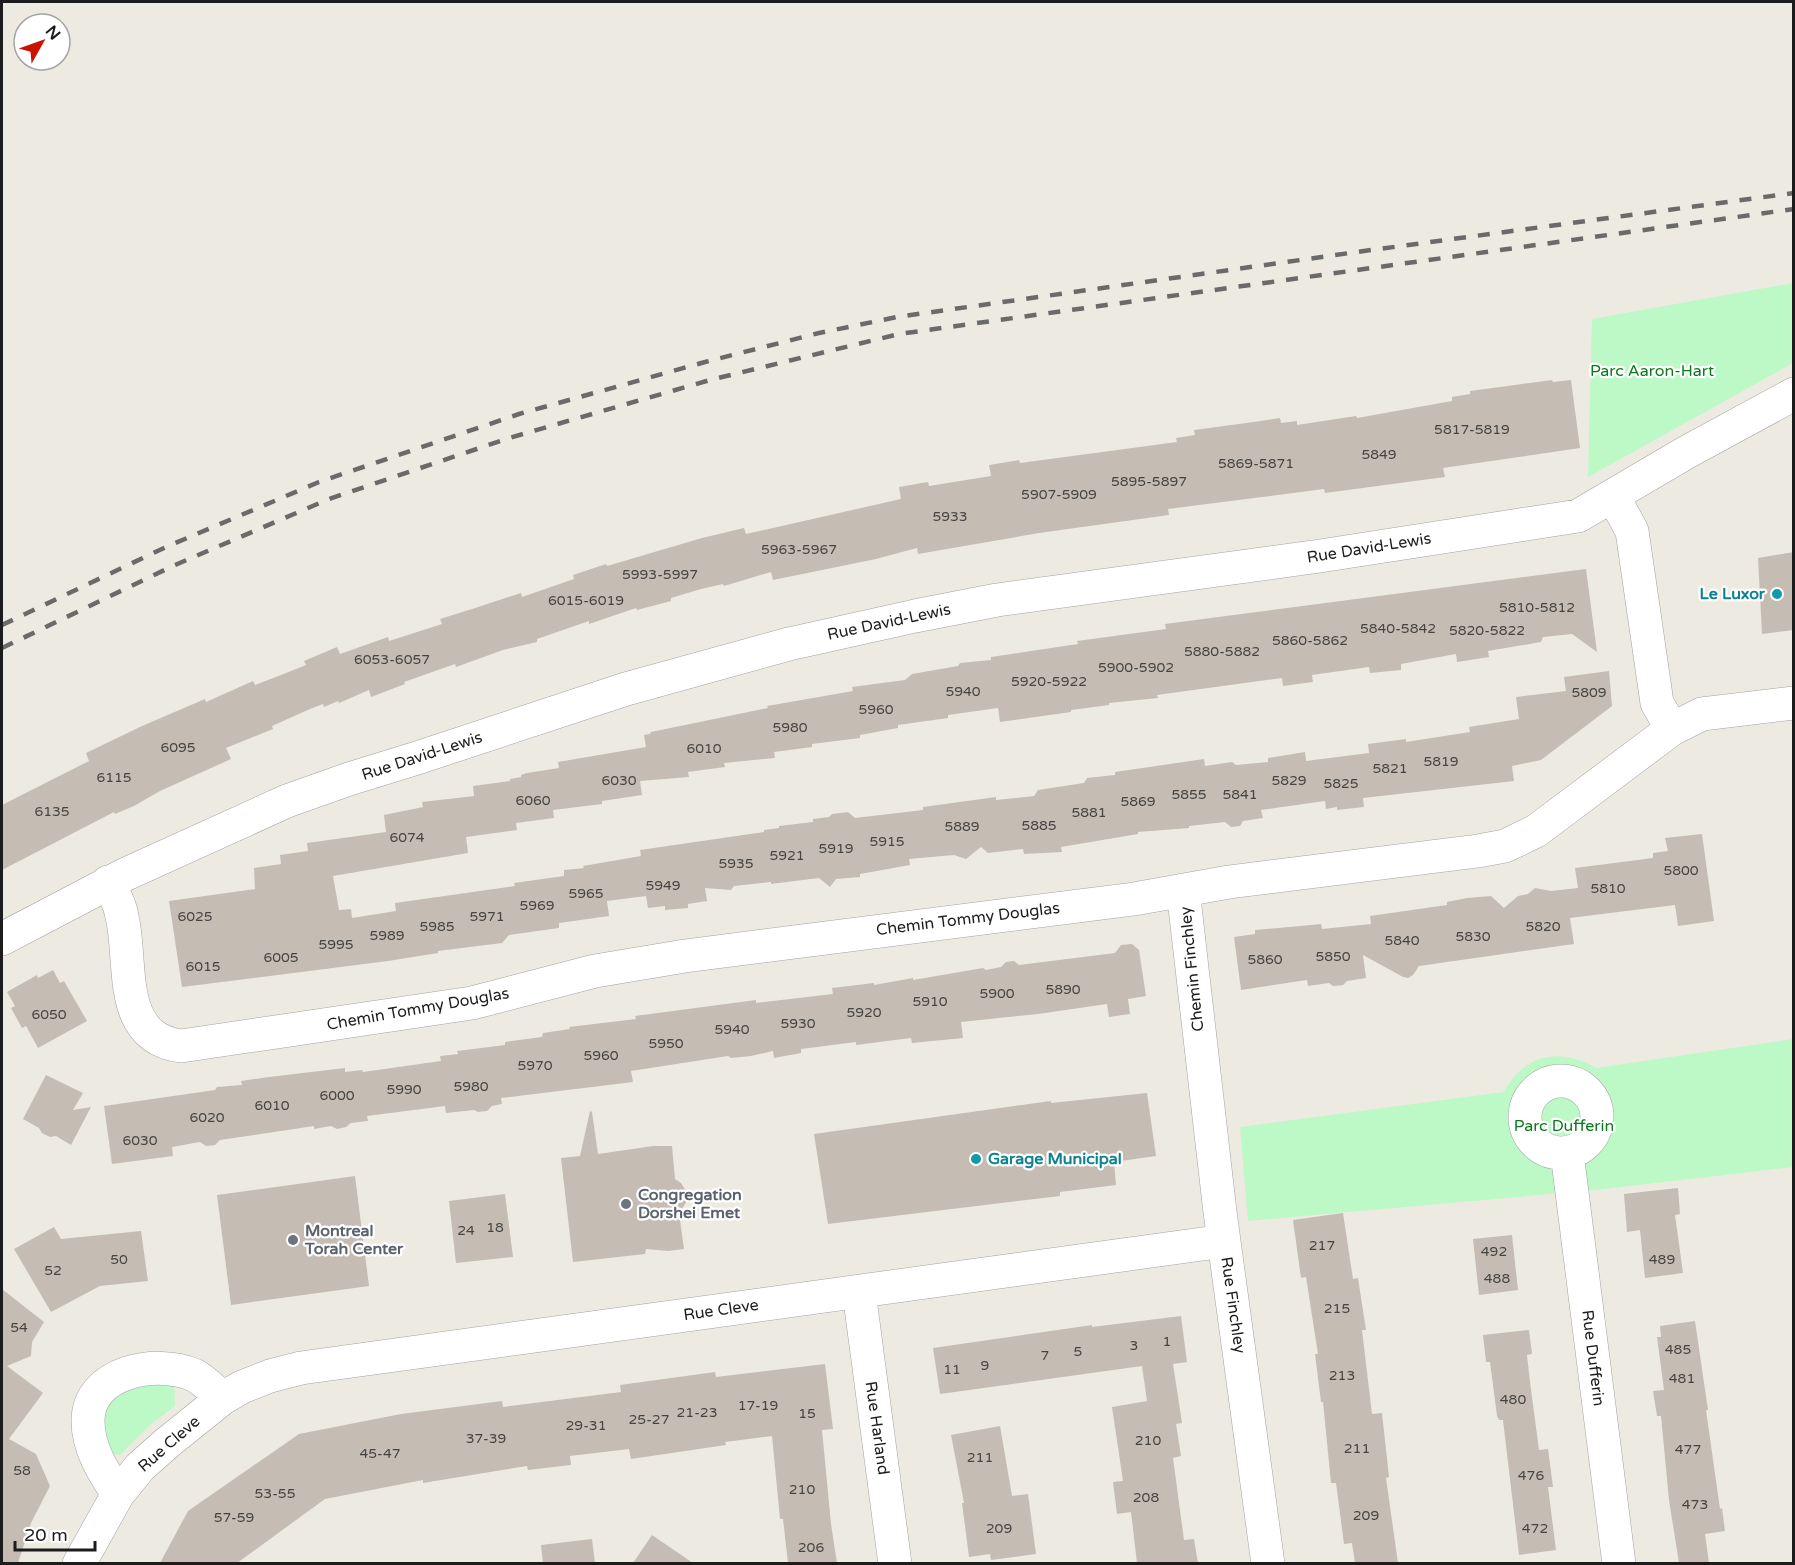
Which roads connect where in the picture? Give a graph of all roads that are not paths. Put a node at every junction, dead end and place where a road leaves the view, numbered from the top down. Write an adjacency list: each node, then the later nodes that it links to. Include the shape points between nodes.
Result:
1 (1794, 394): 2 (street, Rue David-Lewis)
2 (1613, 496): 4 (street, via 1632,531 1657,703); 5 (street, Rue David-Lewis, via 1578,516 997,600 746,654 329,786 231,825)
3 (1794, 703): 4 (street, Chemin Tommy Douglas, via 1702,714)
4 (1672, 729): 6 (street, Chemin Tommy Douglas, via 1536,831 1505,846)
5 (108, 882): 6 (street, Chemin Tommy Douglas, via 122,912 130,988 137,1014 144,1028 157,1039 181,1046 472,1003 596,970 685,956); 7 (street, Rue David-Lewis)
6 (1183, 890): 8 (street, Chemin Finchley)
7 (2, 939)
8 (1200, 1047): 10 (street, Rue Finchley)
9 (1567, 1153): 17 (street, Rue Dufferin)
10 (1224, 1241): 11 (street, Rue Cleve); 16 (street, Rue Finchley)
11 (859, 1292): 12 (street, Rue Cleve, via 301,1368 270,1376); 15 (street, Rue Harland)
12 (223, 1398): 13 (street, Rue Cleve, via 140,1467); 13 (street, via 196,1376 176,1369 152,1367 110,1381 95,1398 88,1419 90,1442)
13 (118, 1494): 14 (street, Rue Cleve)
14 (80, 1563)
15 (895, 1563)
16 (1268, 1563)
17 (1619, 1563)

